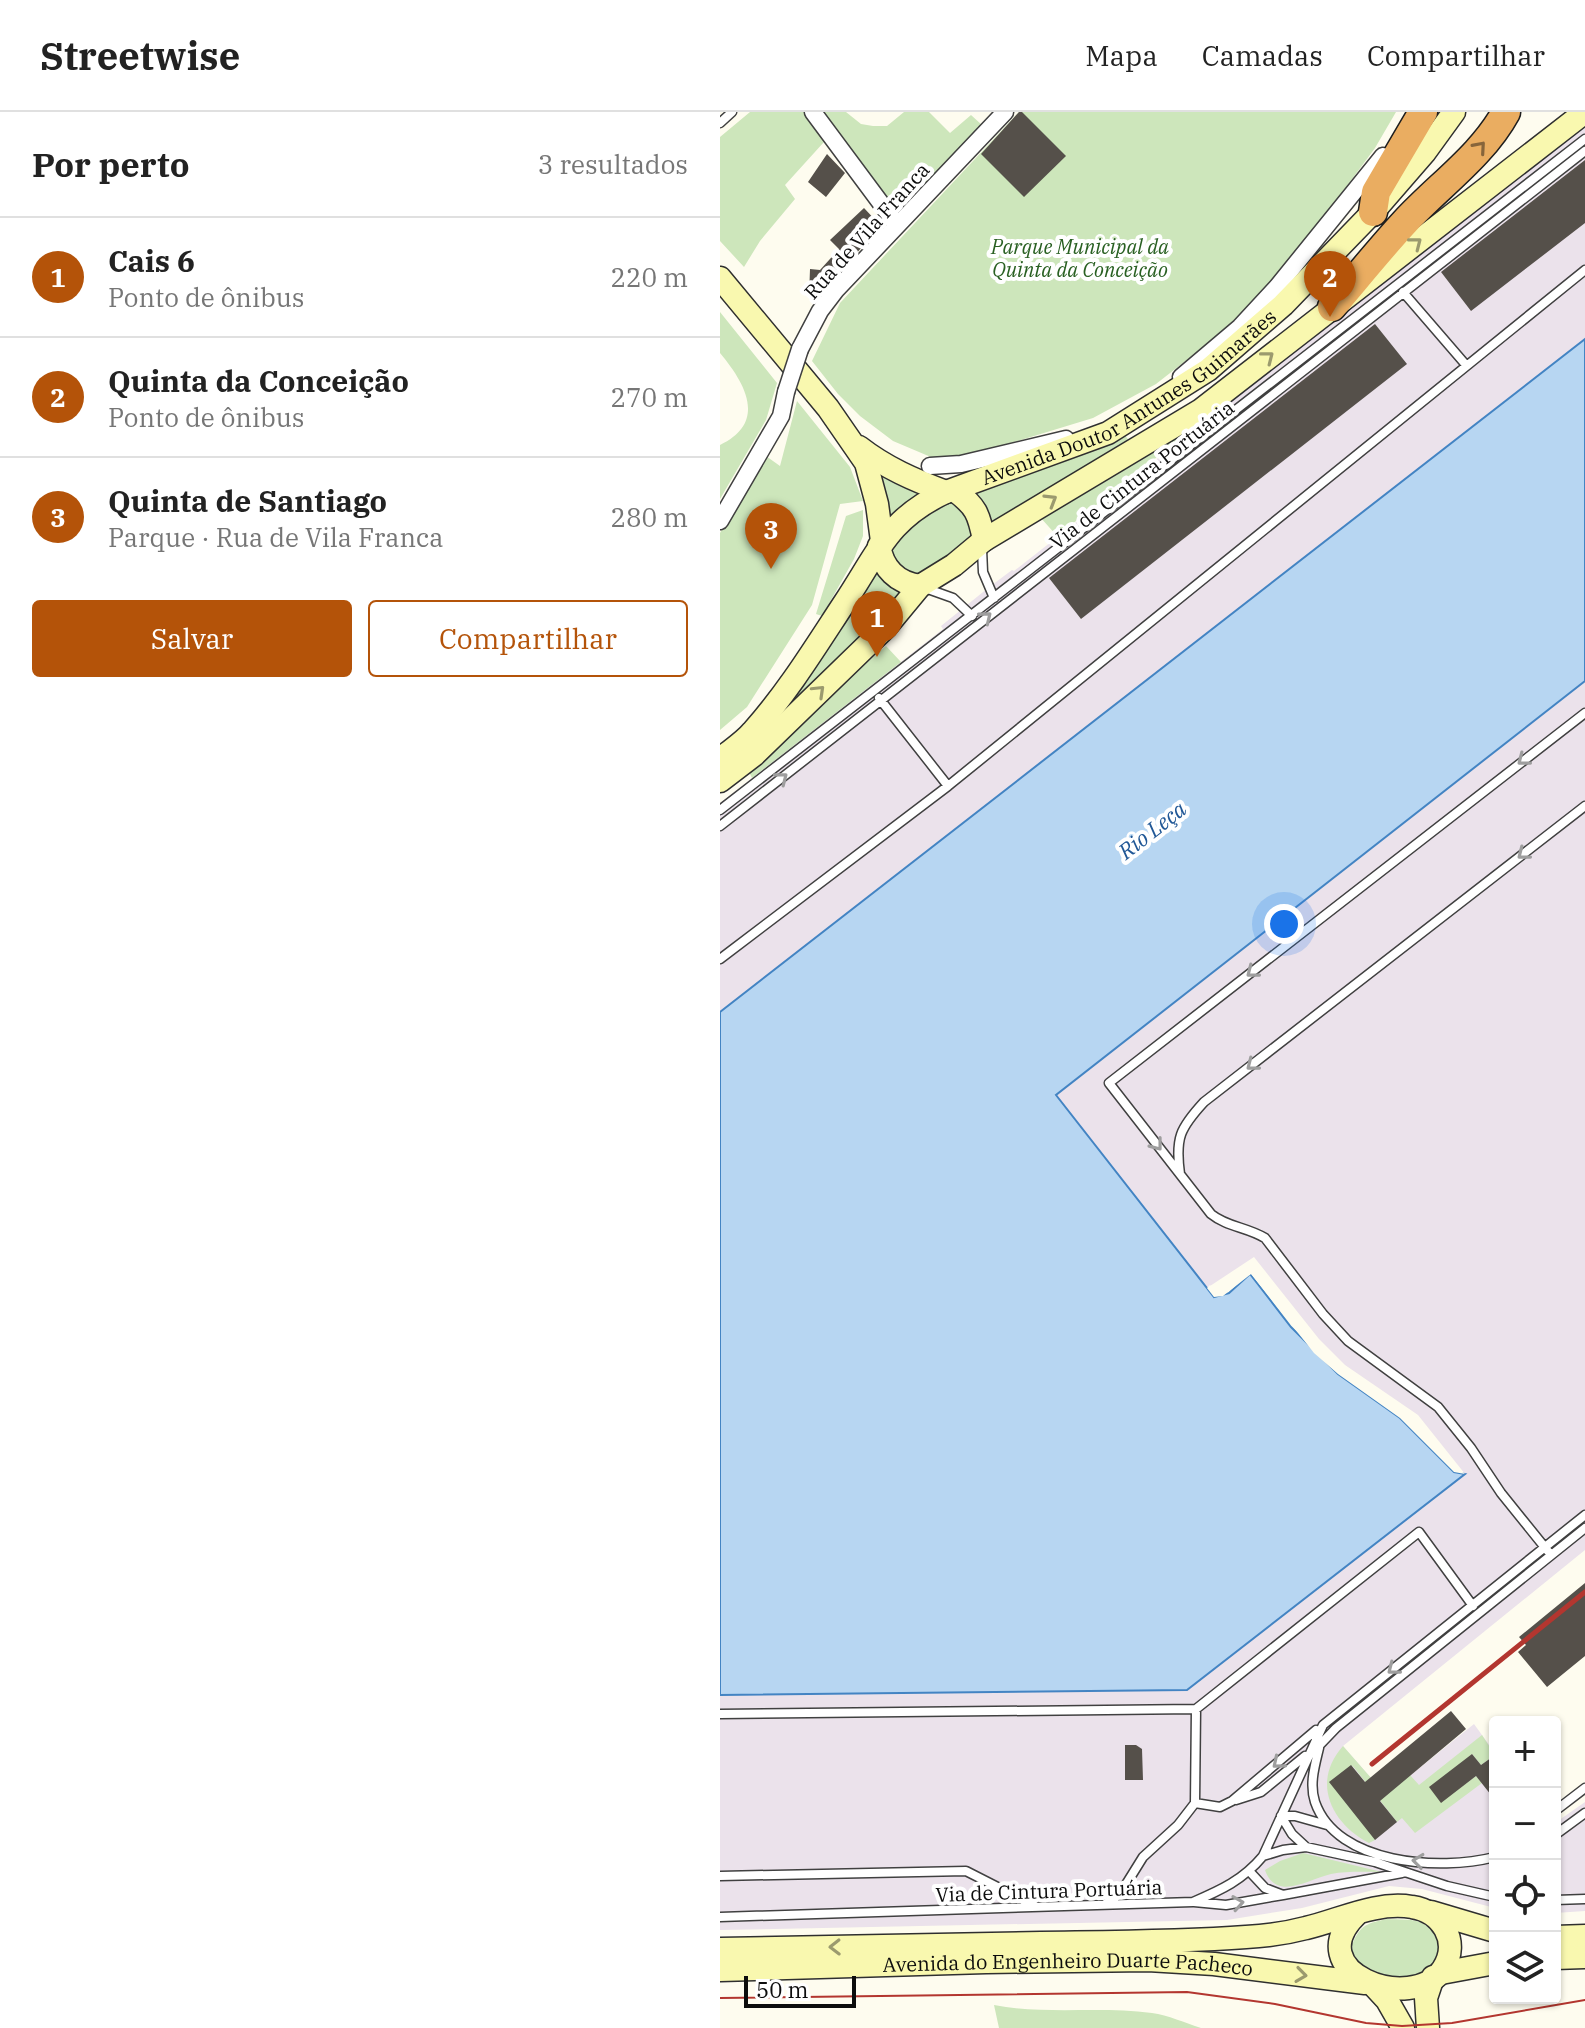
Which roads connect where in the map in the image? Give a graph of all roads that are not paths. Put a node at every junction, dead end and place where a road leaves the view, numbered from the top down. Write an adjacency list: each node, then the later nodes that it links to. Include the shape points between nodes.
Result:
1 (732, 112): 9 (lane)
2 (813, 112): 13 (street)
3 (1005, 112): 13 (street, Rua de Vila Franca)
4 (1407, 112): 21 (street, via 1379,164 1277,287 1178,380 1125,414 1068,439)
5 (1423, 112): 12 (highway, via 1376,192)
6 (1454, 112): 12 (main road, Avenida Doutor Antunes Guimarães)
7 (1506, 112): 18 (highway, one-way to 7)
8 (1585, 112): 18 (main road, Avenida Doutor Antunes Guimarães, one-way to 8)
9 (720, 123)
10 (1585, 139): 27 (lane, Via de Cintura Portuária)
11 (1585, 151): 16 (lane, Via de Cintura Portuária)
12 (1373, 212): 22 (main road, Avenida Doutor Antunes Guimarães, via 1283,305 1193,381 1108,433)
13 (897, 225): 23 (street, Rua de Vila Franca, bridge, via 820,311 800,349 781,416)
14 (1585, 270): 19 (lane)
15 (720, 278): 17 (main road)
16 (1403, 292): 19 (lane); 30 (lane, Via de Cintura Portuária, one-way to 16)
17 (728, 296): 20 (main road)
18 (1332, 307): 24 (main road, Avenida Doutor Antunes Guimarães, one-way to 18, via 1201,410)
19 (1466, 365): 34 (lane)
20 (852, 441): 22 (main road, via 911,479); 25 (main road, via 867,465)
21 (930, 466)
22 (950, 491): 24 (main road, Avenida Doutor Antunes Guimarães, via 972,503); 25 (main road, Avenida Doutor Antunes Guimarães, via 921,503)
23 (720, 521)
24 (984, 540): 26 (main road, Avenida Doutor Antunes Guimarães); 27 (lane, via 983,572)
25 (881, 544): 26 (main road, via 881,558 892,575); 32 (main road, Avenida Doutor Antunes Guimarães, via 752,734)
26 (920, 586): 28 (lane, via 953,598); 33 (main road, Avenida Doutor Antunes Guimarães, one-way to 26, via 754,755 886,627)
27 (994, 598): 28 (lane, Via de Cintura Portuária)
28 (972, 616): 29 (lane, Via de Cintura Portuária)
29 (873, 691): 30 (lane); 36 (lane, Via de Cintura Portuária)
30 (882, 701): 34 (lane); 37 (lane, Via de Cintura Portuária, one-way to 30)
31 (1585, 713): 39 (lane, one-way to 39, via 1109,1083)
32 (720, 759)
33 (720, 781)
34 (948, 786): 38 (lane)
35 (1585, 806): 39 (lane, one-way to 39, via 1204,1102 1184,1123 1177,1148)
36 (720, 810)
37 (720, 826)
38 (720, 959)
39 (1180, 1175): 42 (lane, via 1221,1222 1265,1238 1348,1341 1438,1407)
40 (1585, 1515): 42 (lane, Via de Cintura Portuária)
41 (1585, 1528): 42 (lane, Via de Cintura Portuária)
42 (1548, 1551): 43 (lane, Via de Cintura Portuária); 47 (lane, Via de Cintura Portuária)
43 (1473, 1606): 44 (lane, via 1419,1532); 46 (lane, Via de Cintura Portuária, one-way to 46)
44 (1196, 1709): 45 (lane); 52 (lane)
45 (720, 1714)
46 (1323, 1725): 48 (lane, Via de Cintura Portuária); 51 (lane, one-way to 51)
47 (1320, 1743): 48 (lane); 49 (lane, Via de Cintura Portuária); 56 (lane, via 1312,1776 1315,1801)
48 (1308, 1754): 49 (lane, Via de Cintura Portuária); 51 (lane, via 1261,1792)
49 (1304, 1763): 55 (lane, Via de Cintura Portuária)
50 (1585, 1788): 53 (lane)
51 (1232, 1801): 52 (lane, via 1220,1807)
52 (1195, 1803): 64 (lane)
53 (1561, 1806)
54 (1585, 1813): 57 (lane)
55 (1281, 1816): 56 (lane); 58 (lane); 59 (lane, Via de Cintura Portuária)
56 (1327, 1825): 60 (lane, one-way to 56, via 1409,1860 1346,1842)
57 (1561, 1831)
58 (1306, 1847): 59 (lane); 62 (lane)
59 (1263, 1856): 61 (lane, Via de Cintura Portuária)
60 (1489, 1858)
61 (1250, 1872): 65 (lane, via 1265,1888); 69 (lane, Via de Cintura Portuária)
62 (1404, 1873): 65 (lane); 66 (lane)
63 (720, 1876): 72 (lane, via 966,1871)
64 (1127, 1879): 70 (lane); 71 (lane, via 1120,1894)
65 (1283, 1895): 69 (lane, one-way to 65, via 1226,1905)
66 (1489, 1896)
67 (1585, 1899): 68 (lane)
68 (1561, 1900)
69 (1193, 1902): 70 (lane, Via de Cintura Portuária)
70 (1141, 1904): 71 (lane, Via de Cintura Portuária)
71 (1103, 1905): 72 (lane, Via de Cintura Portuária)
72 (1037, 1907): 75 (lane, Via de Cintura Portuária)
73 (1427, 1911): 74 (main road, via 1384,1906); 76 (main road); 84 (main road, via 1445,1925 1449,1936 1448,1960)
74 (1358, 1913): 79 (main road, Avenida do Engenheiro Duarte Pacheco, one-way to 79, via 1304,1929 1211,1940); 85 (main road, via 1342,1934 1340,1949 1345,1965)
75 (720, 1917)
76 (1489, 1929)
77 (1585, 1936): 78 (main road)
78 (1561, 1937)
79 (720, 1949)
80 (1585, 1957): 81 (main road)
81 (1561, 1958)
82 (1489, 1964): 84 (main road)
83 (720, 1970): 85 (main road, Avenida do Engenheiro Duarte Pacheco, one-way to 85, via 1160,1960)
84 (1437, 1975): 85 (main road, via 1412,1986); 87 (main road, via 1426,1998)
85 (1370, 1984): 86 (main road)
86 (1403, 2028)
87 (1428, 2028)

